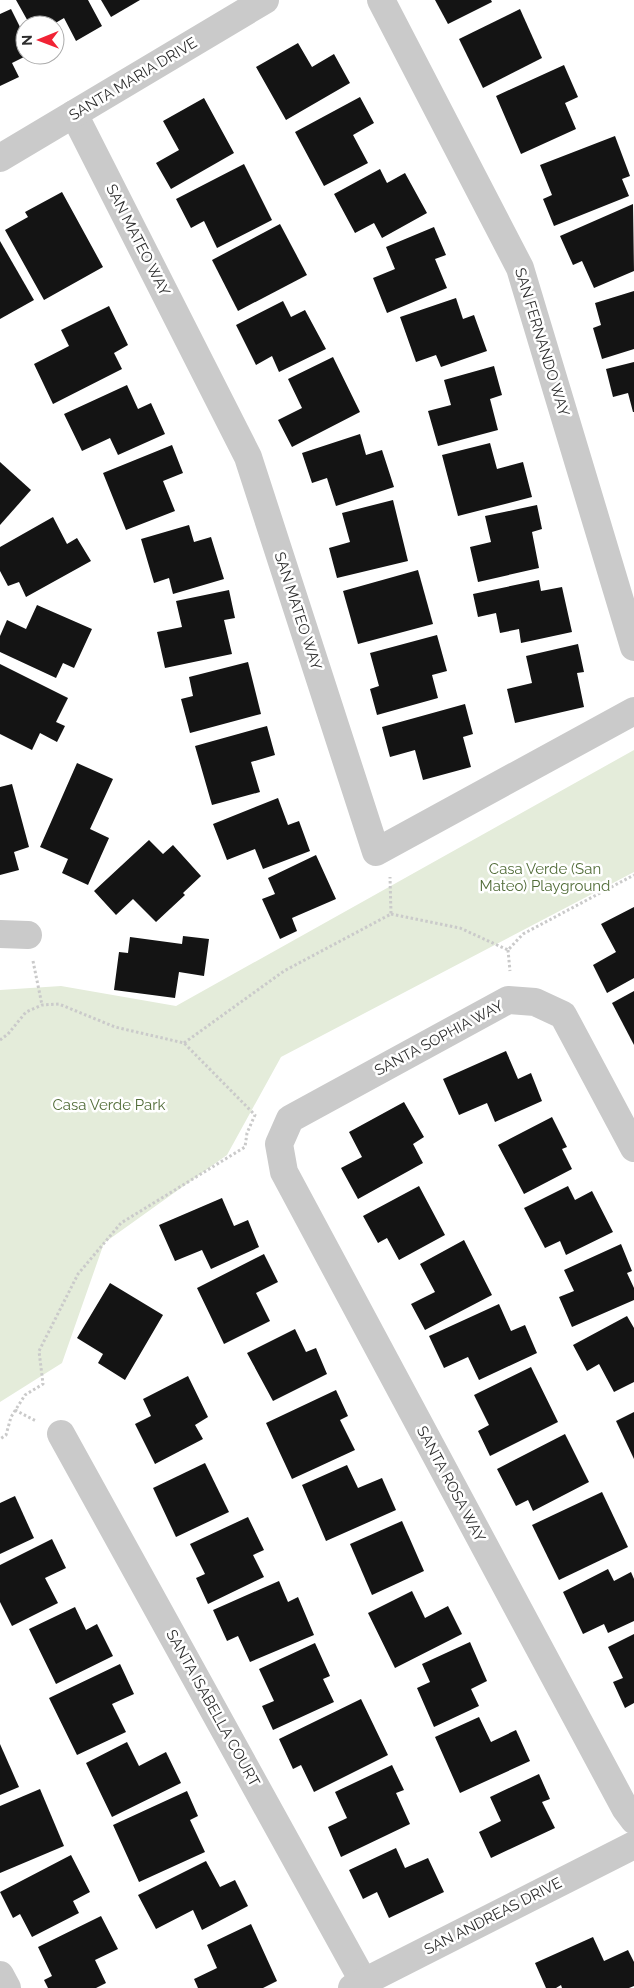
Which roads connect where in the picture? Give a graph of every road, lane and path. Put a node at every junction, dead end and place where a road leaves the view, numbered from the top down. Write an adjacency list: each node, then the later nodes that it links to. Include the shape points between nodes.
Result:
1 (265, 0): 3 (street, SANTA MARIA DRIVE)
2 (381, 0): 5 (street, SAN FERNANDO WAY, via 520,268)
3 (74, 114): 4 (street, SANTA MARIA DRIVE); 7 (street, SAN MATEO WAY, via 248,457 376,852)
4 (0, 158)
5 (634, 647)
6 (634, 710): 7 (street)
7 (390, 844): 9 (path)
8 (634, 875): 9 (path, via 523,934 508,950 460,928)
9 (391, 914): 14 (path, via 284,971)
10 (0, 934): 11 (street)
11 (28, 935): 12 (path)
12 (42, 1005): 13 (path, via 26,1012); 14 (path, via 58,1004 115,1026)
13 (0, 1040)
14 (184, 1043): 18 (path, via 255,1115 247,1132 245,1147 122,1223 78,1274 39,1351 44,1384 25,1395 11,1416 6,1435)
15 (279, 1144): 16 (street, SANTA SOPHIA WAY, via 290,1119 508,1000 536,1002 563,1015); 19 (street, SANTA ROSA WAY, via 284,1172 620,1800)
16 (634, 1148)
17 (61, 1434): 22 (street, SANTA ISABELLA COURT)
18 (0, 1439)
19 (634, 1820)
20 (634, 1845): 22 (street, SAN ANDREAS DRIVE)
21 (0, 1975): 23 (street)
22 (361, 1986)
23 (7, 1988)

